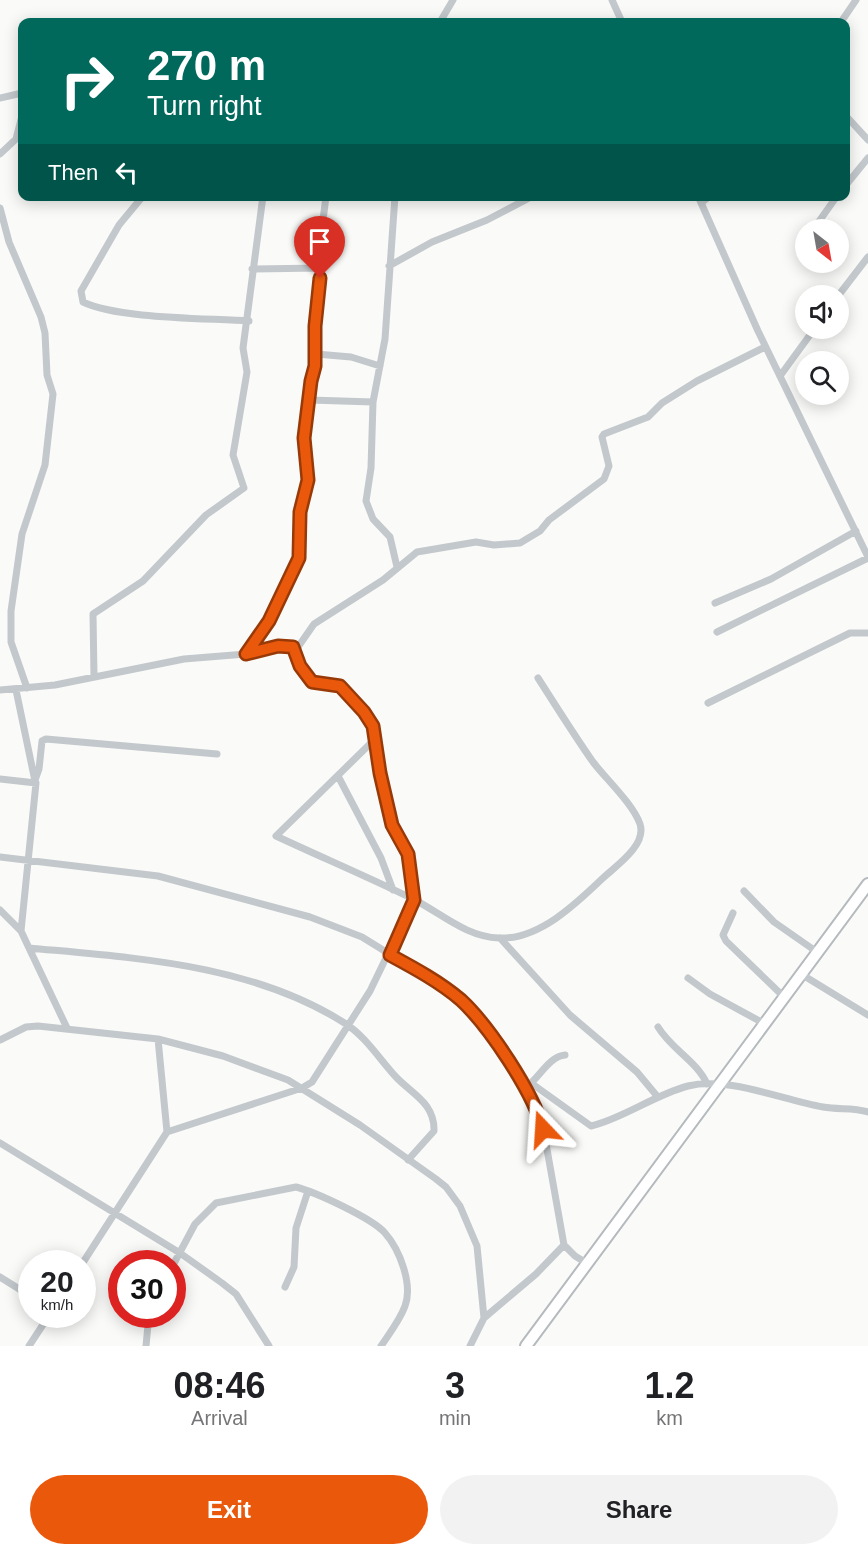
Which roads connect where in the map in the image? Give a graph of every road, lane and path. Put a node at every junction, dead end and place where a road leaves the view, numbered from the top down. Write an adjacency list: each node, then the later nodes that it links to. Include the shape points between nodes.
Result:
1 (453, 0): 4 (street)
2 (612, 0): 5 (street)
3 (856, 0): 6 (street)
4 (442, 18)
5 (620, 18)
6 (844, 18)
7 (18, 94): 8 (street)
8 (0, 98)
9 (850, 120): 11 (street)
10 (18, 131): 12 (street, via 16,139)
11 (868, 140)
12 (0, 154)
13 (868, 158): 14 (street)
14 (850, 180)
15 (138, 201): 29 (street, via 119,225 81,291 83,302 118,311)
16 (262, 201): 27 (street)
17 (326, 201): 26 (street)
18 (395, 201): 25 (street)
19 (523, 201): 25 (street)
20 (700, 201): 31 (street)
21 (833, 201): 23 (street)
22 (0, 208): 47 (street, via 9,242 41,317 52,394 45,465 22,534 10,628)
23 (821, 219)
24 (868, 257): 28 (street)
25 (389, 266): 33 (street)
26 (320, 268): 27 (street); 32 (street)
27 (252, 269): 29 (street)
28 (847, 285)
29 (249, 321): 45 (street, via 243,348 247,372 233,455 244,488 206,515 143,580 93,614)
30 (807, 339): 34 (street)
31 (765, 346): 34 (street); 39 (street, via 697,381 648,417 604,434 609,466 604,479 552,516 527,540 509,545 476,542 425,549)
32 (316, 354): 33 (street, via 351,357); 35 (street)
33 (380, 366): 36 (street)
34 (780, 376): 37 (street)
35 (310, 400): 36 (street); 44 (street, via 304,438 308,480 300,512 299,558 269,621)
36 (373, 402): 39 (street, via 366,501 373,519 390,537)
37 (856, 531): 38 (street); 40 (street, via 771,579)
38 (868, 557): 41 (street)
39 (397, 567): 43 (street, via 314,624 302,644)
40 (715, 603)
41 (717, 632)
42 (868, 633): 50 (street, via 850,633)
43 (293, 647): 44 (street, via 278,646); 51 (street, via 312,682 335,684 346,691 369,719)
44 (246, 654): 45 (street, via 184,659)
45 (94, 677): 47 (street)
46 (537, 678): 65 (street, via 633,814 640,833 634,848 575,905 548,924)
47 (27, 688): 49 (street)
48 (0, 690): 49 (street)
49 (16, 690): 55 (street)
50 (708, 703)
51 (375, 739): 53 (street); 61 (street, via 392,825 408,854)
52 (217, 754): 55 (street, via 46,739 42,741)
53 (338, 776): 59 (street, via 381,858); 59 (street, via 276,836)
54 (0, 779): 55 (street)
55 (35, 781): 57 (street)
56 (0, 857): 57 (street)
57 (27, 860): 64 (street); 68 (street, via 158,876 204,888 346,930)
58 (868, 884): 67 (main road)
59 (393, 890): 61 (street)
60 (744, 891): 67 (street, via 774,922)
61 (414, 900): 65 (street, via 455,925); 68 (street)
62 (0, 910): 64 (street)
63 (733, 913): 71 (street, via 723,935 726,941)
64 (21, 931): 66 (street)
65 (500, 938): 84 (street, via 570,1015 637,1072)
66 (29, 948): 74 (street, via 201,968 290,996); 76 (street)
67 (817, 952): 69 (main road)
68 (390, 955): 74 (street); 80 (street, via 461,1001)
69 (801, 974): 71 (main road); 72 (street)
70 (688, 978): 73 (street)
71 (784, 997): 73 (main road)
72 (868, 1015)
73 (765, 1023): 82 (main road)
74 (348, 1025): 83 (street, via 318,1074); 88 (street, via 402,1084 421,1098 430,1112 433,1135)
75 (658, 1027): 81 (street)
76 (67, 1028): 77 (street); 78 (street, via 26,1027)
77 (158, 1039): 83 (street, via 223,1056); 86 (street)
78 (0, 1040)
79 (565, 1055): 80 (street, via 551,1062)
80 (528, 1084): 84 (street, via 591,1126); 91 (street, via 545,1138)
81 (707, 1084): 82 (street); 84 (street)
82 (721, 1084): 85 (street, via 822,1107); 96 (main road)
83 (302, 1088): 86 (street); 88 (street)
84 (657, 1096)
85 (868, 1112)
86 (167, 1132): 90 (street)
87 (0, 1144): 90 (street)
88 (408, 1160): 100 (street, via 446,1187 464,1214 477,1246)
89 (308, 1191): 94 (street, via 296,1188 216,1203 195,1224); 98 (street, via 296,1228 294,1267); 106 (street, via 375,1224 392,1242 404,1270 407,1292 405,1306)
90 (116, 1214): 92 (street); 93 (street)
91 (564, 1245): 96 (street); 100 (street)
92 (92, 1250)
93 (175, 1250)
94 (182, 1250)
95 (186, 1257): 105 (street, via 236,1294)
96 (588, 1264): 108 (main road)
97 (0, 1277): 99 (street)
98 (285, 1287)
99 (18, 1288)
100 (484, 1318): 107 (street)
101 (41, 1328): 103 (street)
102 (148, 1328): 104 (street)
103 (29, 1346)
104 (146, 1346)
105 (269, 1346)
106 (381, 1346)
107 (470, 1346)
108 (526, 1346)

